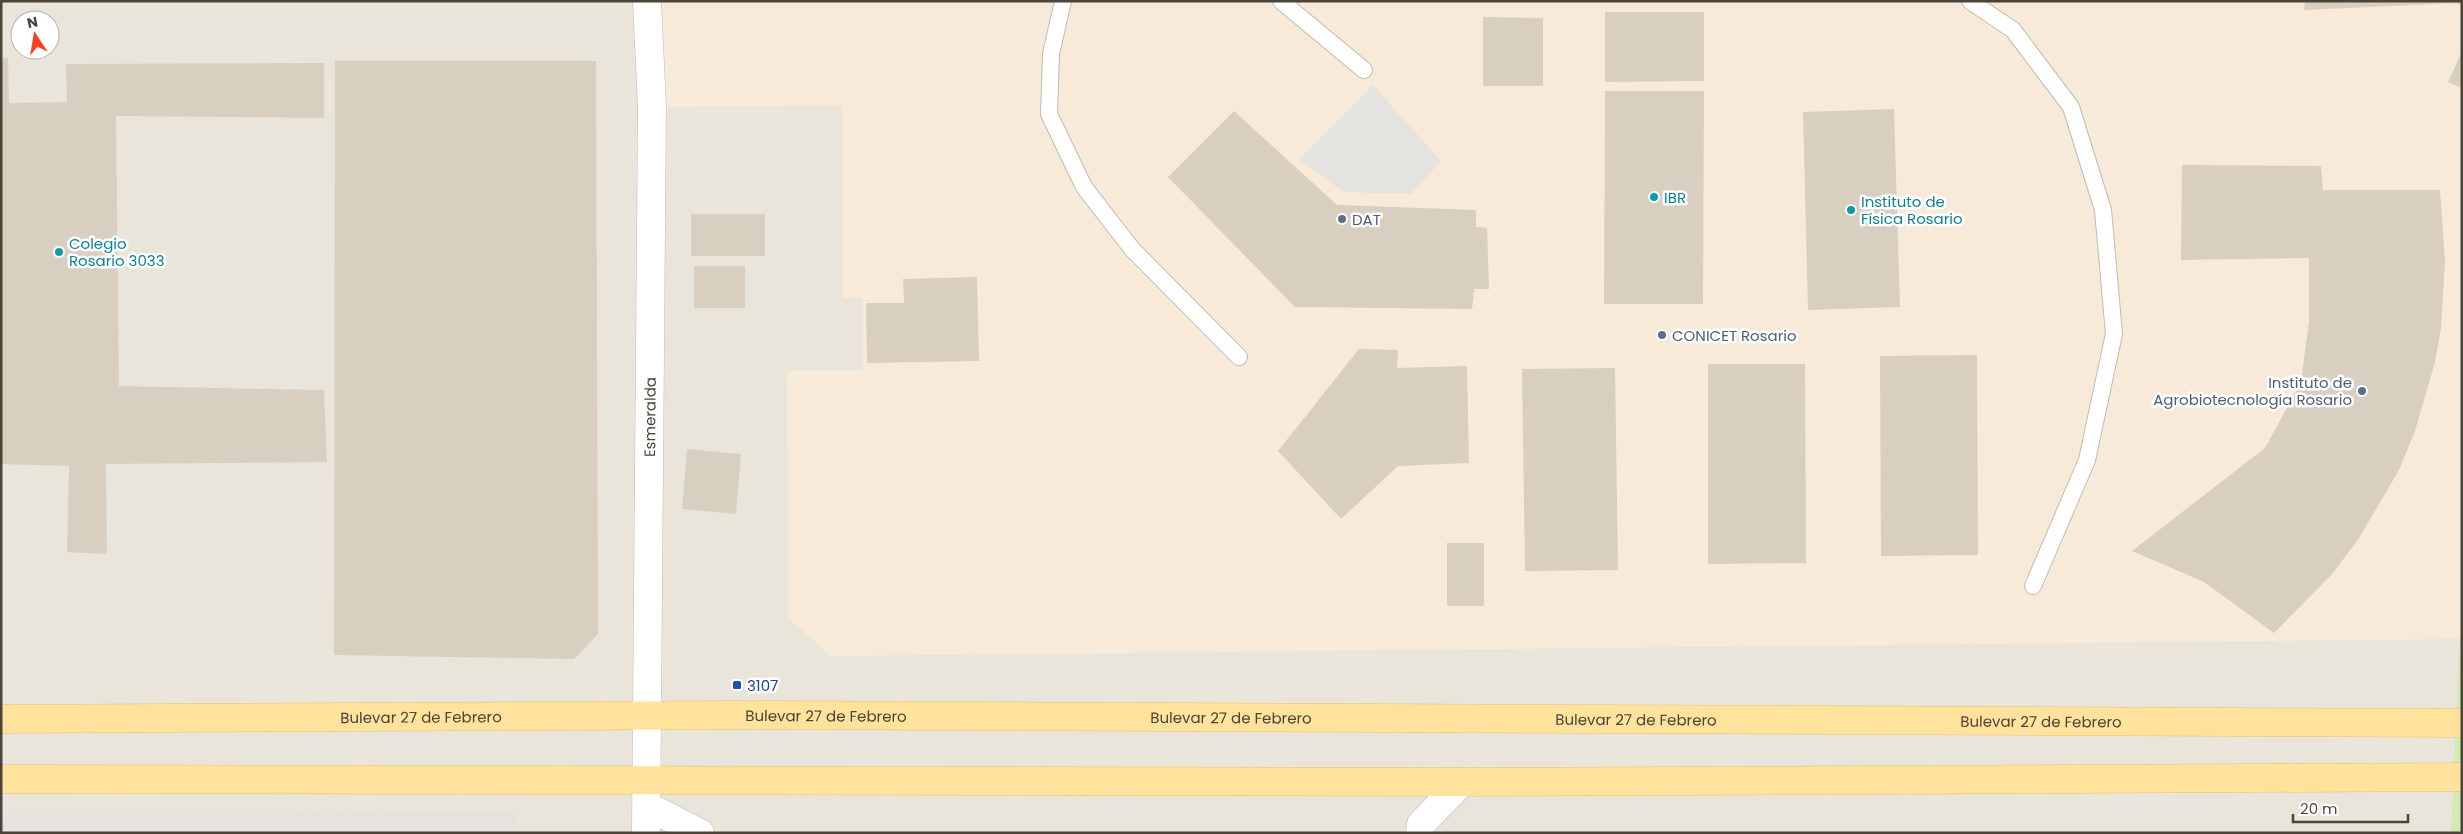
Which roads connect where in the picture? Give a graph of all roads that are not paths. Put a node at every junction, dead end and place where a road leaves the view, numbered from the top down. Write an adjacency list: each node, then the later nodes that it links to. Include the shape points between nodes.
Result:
1 (648, 1): 8 (street, Esmeralda, via 652,107)
2 (1063, 1): 6 (lane, via 1050,54 1049,114 1084,187 1132,249)
3 (1281, 1): 5 (lane)
4 (1970, 1): 7 (lane, via 2013,30 2071,107 2103,210 2114,334 2087,460)
5 (1364, 70)
6 (1239, 357)
7 (2033, 586)
8 (647, 715): 9 (main road, Bulevar 27 de Febrero); 10 (main road, Bulevar 27 de Febrero); 14 (street, Esmeralda)
9 (1, 719)
10 (2462, 723)
11 (2462, 777): 13 (main road)
12 (1, 778): 14 (main road)
13 (1462, 782): 14 (main road); 17 (street, via 1421,824)
14 (646, 793): 15 (street, Esmeralda); 16 (street)
15 (646, 833)
16 (700, 833)
17 (1420, 833)

